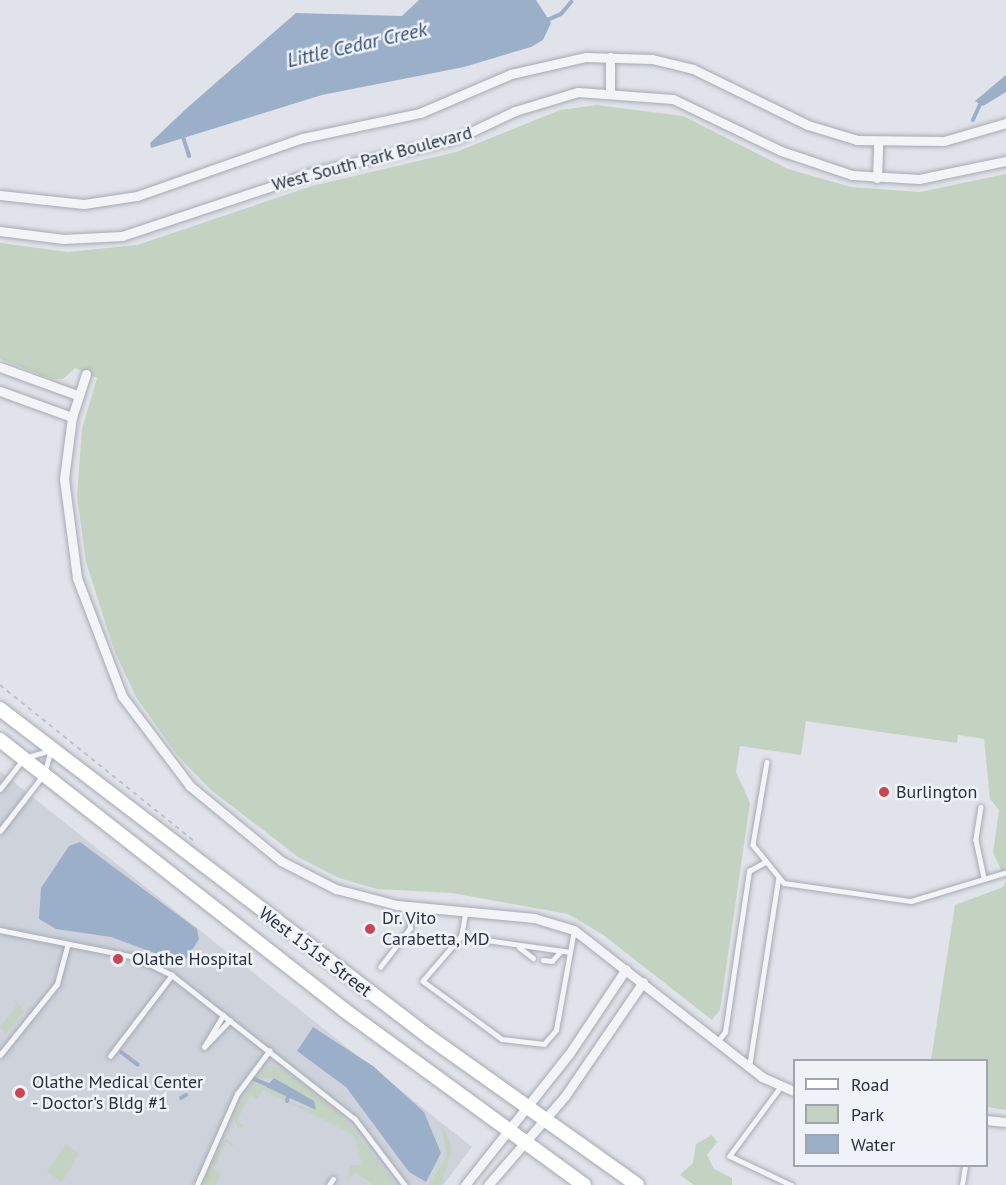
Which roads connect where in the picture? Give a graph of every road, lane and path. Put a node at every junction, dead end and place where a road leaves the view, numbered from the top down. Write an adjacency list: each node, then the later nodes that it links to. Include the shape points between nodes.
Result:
1 (610, 57): 2 (street); 4 (street, West South Park Boulevard, via 693,69 808,125); 7 (street, West South Park Boulevard, via 528,69 444,105 303,138 161,188 84,204)
2 (610, 92): 6 (street, West South Park Boulevard, via 673,99 816,165); 8 (street, West South Park Boulevard, via 552,98 456,139 322,170 123,236 88,240)
3 (1006, 123): 4 (street, West South Park Boulevard, via 944,141)
4 (878, 142): 6 (street)
5 (1006, 161): 6 (street, West South Park Boulevard, via 956,174)
6 (877, 178)
7 (0, 195)
8 (0, 231)
9 (0, 367): 12 (street)
10 (86, 374): 12 (street)
11 (0, 391): 13 (street)
12 (77, 395): 13 (street)
13 (72, 417): 29 (street, via 65,507 77,578 104,661 146,734 207,802 281,861 336,890)
14 (0, 685): 24 (path, via 184,829)
15 (0, 710): 17 (main road, West 151st Street)
16 (0, 740): 18 (main road, West 151st Street)
17 (51, 750): 18 (lane); 20 (lane); 52 (main road, West 151st Street)
18 (24, 758): 20 (main road, West 151st Street); 21 (lane)
19 (767, 762): 25 (lane, via 753,845)
20 (44, 774): 23 (lane); 56 (main road, West 151st Street, via 344,1010)
21 (0, 789)
22 (981, 807): 27 (lane, via 976,840)
23 (0, 831)
24 (197, 845)
25 (765, 862): 28 (lane); 45 (lane, via 749,870 725,1032)
26 (1004, 873): 27 (lane)
27 (984, 878): 28 (lane, via 911,901)
28 (778, 879): 49 (lane)
29 (409, 905): 30 (street); 39 (lane, via 410,928)
30 (466, 908): 32 (street); 33 (lane)
31 (0, 930): 34 (lane)
32 (574, 930): 36 (lane); 40 (street)
33 (461, 937): 35 (lane); 36 (lane, via 423,981 502,1039 544,1044 552,1036)
34 (67, 946): 41 (lane, via 135,957); 47 (lane, via 57,984)
35 (519, 947): 36 (lane, via 528,944); 37 (lane)
36 (564, 952): 38 (lane, via 552,961)
37 (533, 958)
38 (543, 960)
39 (380, 967)
40 (626, 969): 42 (street); 52 (street)
41 (172, 975): 43 (lane); 48 (lane)
42 (643, 982): 45 (street); 54 (street)
43 (223, 1015): 44 (lane); 44 (lane, via 204,1047)
44 (230, 1020): 46 (lane)
45 (717, 1042): 49 (street)
46 (269, 1051): 60 (lane, via 237,1094); 62 (lane, via 355,1119)
47 (0, 1055)
48 (110, 1056)
49 (748, 1067): 50 (street)
50 (781, 1088): 51 (street); 67 (lane, via 730,1156)
51 (793, 1091)
52 (526, 1108): 54 (main road, West 151st Street); 56 (street)
53 (988, 1120): 55 (street)
54 (544, 1121): 57 (street); 66 (main road, West 151st Street)
55 (1006, 1122)
56 (507, 1128): 57 (main road, West 151st Street); 63 (street)
57 (522, 1140): 64 (street); 65 (main road, West 151st Street)
58 (965, 1167): 68 (lane)
59 (333, 1179): 61 (lane)
60 (197, 1185)
61 (329, 1185)
62 (405, 1185)
63 (465, 1185)
64 (488, 1185)
65 (584, 1185)
66 (637, 1185)
67 (791, 1185)
68 (962, 1185)

